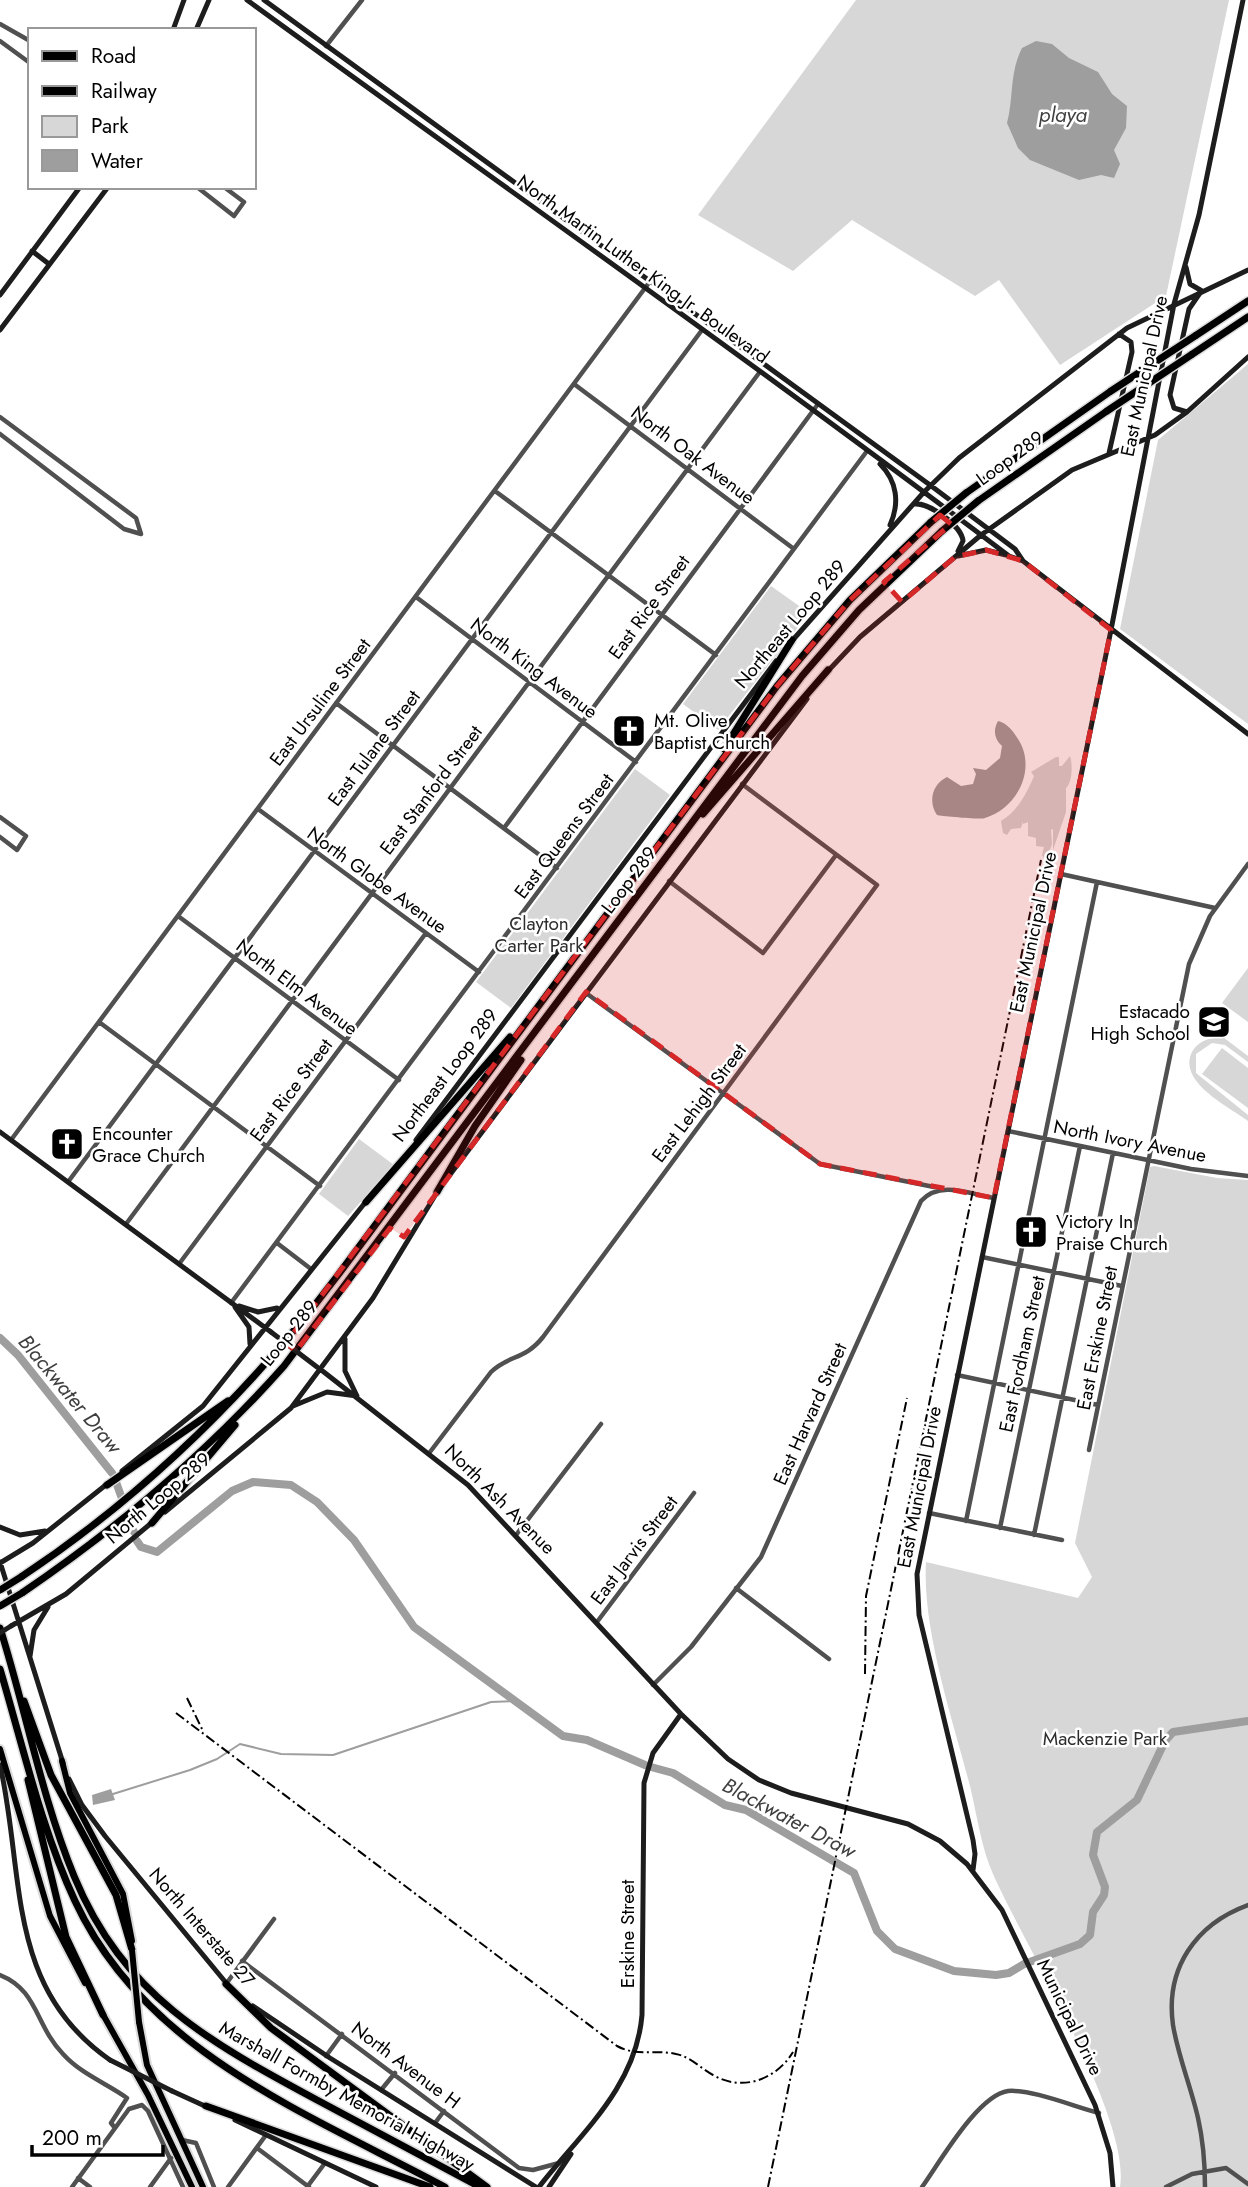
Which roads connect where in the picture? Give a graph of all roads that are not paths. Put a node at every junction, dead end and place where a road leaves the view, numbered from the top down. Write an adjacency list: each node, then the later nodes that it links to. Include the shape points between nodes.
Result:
1 (184, 0): 8 (main road)
2 (209, 0): 9 (main road)
3 (247, 0): 15 (main road, North Martin Luther King Jr. Boulevard)
4 (264, 0): 12 (main road, North Martin Luther King Jr. Boulevard)
5 (362, 0): 12 (street)
6 (1243, 0): 22 (main road, East Municipal Drive)
7 (0, 24): 10 (street)
8 (174, 28)
9 (197, 28)
10 (28, 40)
11 (0, 41): 13 (street)
12 (326, 46): 14 (main road, North Martin Luther King Jr. Boulevard)
13 (28, 62)
14 (433, 125): 15 (main road); 24 (main road, North Martin Luther King Jr. Boulevard)
15 (427, 133): 25 (main road, North Martin Luther King Jr. Boulevard)
16 (78, 189): 20 (main road)
17 (106, 189): 21 (main road)
18 (200, 189): 19 (street, via 234,216 244,202)
19 (227, 189)
20 (32, 251): 21 (main road); 27 (main road)
21 (50, 264): 31 (main road)
22 (1185, 266): 26 (main road, via 1190,284); 29 (main road, East Municipal Drive)
23 (1248, 270): 26 (main road, Northeast Loop 289)
24 (651, 280): 25 (street, East Ursuline Street); 37 (main road, North Martin Luther King Jr. Boulevard)
25 (646, 288): 32 (main road, North Martin Luther King Jr. Boulevard); 36 (street, East Ursuline Street)
26 (1202, 291): 29 (main road, Northeast Loop 289); 39 (main road, via 1189,309 1170,395 1174,408)
27 (0, 295)
28 (1248, 301): 81 (highway, Loop 289, bridge, via 1111,391 931,522 862,588 803,654)
29 (1174, 304): 33 (main road, Northeast Loop 289); 44 (main road, East Municipal Drive)
30 (1248, 317): 82 (highway, Loop 289, bridge, via 978,501 942,531 867,602 815,660)
31 (0, 330)
32 (702, 330): 35 (main road, North Martin Luther King Jr. Boulevard); 41 (street, East Tulane Street)
33 (1119, 334): 46 (main road, via 1131,342 1132,352); 48 (main road, Northeast Loop 289, via 958,458)
34 (1248, 357): 39 (main road)
35 (759, 373): 38 (main road, North Martin Luther King Jr. Boulevard); 47 (street, East Stanford Street)
36 (574, 384): 41 (street, North Oak Avenue); 49 (street, East Ursuline Street)
37 (818, 404): 38 (street, East Rice Street); 43 (main road, North Martin Luther King Jr. Boulevard)
38 (811, 412): 45 (main road, North Martin Luther King Jr. Boulevard); 52 (street, East Rice Street)
39 (1187, 412): 44 (main road)
40 (0, 417): 42 (street, via 136,518 141,534 124,530)
41 (631, 426): 47 (street, North Oak Avenue); 54 (street, East Tulane Street)
42 (0, 434)
43 (861, 436): 45 (main road); 48 (main road, North Martin Luther King Jr. Boulevard)
44 (1148, 438): 46 (main road); 64 (main road, East Municipal Drive)
45 (867, 451): 50 (main road, North Martin Luther King Jr. Boulevard); 56 (main road, via 887,471 896,490 894,514); 57 (street, East Queens Street)
46 (1109, 453): 53 (main road, via 1072,470)
47 (688, 469): 52 (street, North Oak Avenue); 61 (street, East Stanford Street)
48 (930, 485): 50 (main road, Northeast Loop 289); 53 (main road, North Martin Luther King Jr. Boulevard)
49 (495, 491): 54 (street); 62 (street, East Ursuline Street)
50 (924, 492): 51 (main road, Northeast Loop 289); 55 (main road, North Martin Luther King Jr. Boulevard)
51 (912, 505): 56 (main road, Northeast Loop 289); 59 (main road, via 926,506 960,531 963,541)
52 (739, 508): 57 (street, North Oak Avenue); 63 (street, East Rice Street)
53 (989, 529): 55 (main road); 60 (main road, North Martin Luther King Jr. Boulevard)
54 (552, 533): 61 (street); 65 (street, East Tulane Street)
55 (981, 535): 58 (main road, North Martin Luther King Jr. Boulevard); 59 (main road)
56 (883, 537): 66 (main road, Northeast Loop 289)
57 (794, 549): 67 (street, East Queens Street)
58 (1009, 556): 59 (main road, via 986,550); 60 (main road, North Martin Luther King Jr. Boulevard)
59 (955, 557): 68 (main road)
60 (1023, 561): 64 (main road, North Martin Luther King Jr. Boulevard)
61 (609, 575): 63 (street); 69 (street, East Stanford Street)
62 (416, 597): 65 (street, North King Avenue); 70 (street, East Ursuline Street)
63 (662, 615): 67 (street); 71 (street, East Rice Street)
64 (1111, 630): 72 (main road, North Martin Luther King Jr. Boulevard); 87 (main road, East Municipal Drive)
65 (472, 639): 69 (street, North King Avenue); 73 (street, East Tulane Street)
66 (792, 640): 81 (highway); 120 (main road, Northeast Loop 289)
67 (716, 655): 74 (street, East Queens Street)
68 (828, 670): 75 (main road); 82 (highway)
69 (530, 682): 71 (street, North King Avenue); 76 (street, East Stanford Street)
70 (337, 703): 73 (street); 77 (street, East Ursuline Street)
71 (583, 722): 74 (street, North King Avenue); 79 (street, East Rice Street)
72 (1248, 734)
73 (393, 746): 76 (street); 83 (street, East Tulane Street)
74 (636, 762): 86 (street, East Queens Street)
75 (741, 784): 84 (street); 88 (main road)
76 (450, 788): 79 (street); 90 (street, East Stanford Street)
77 (258, 809): 83 (street, North Globe Avenue); 92 (street, East Ursuline Street)
78 (0, 817): 80 (street, via 26,836 17,850)
79 (504, 828): 86 (street)
80 (0, 837)
81 (658, 845): 97 (highway, Loop 289)
82 (672, 849): 96 (highway, Loop 289)
83 (314, 851): 90 (street, North Globe Avenue); 94 (street, East Tulane Street)
84 (836, 855): 88 (street, via 762,953); 104 (street, East Lehigh Street, via 877,886)
85 (1248, 864): 91 (street, East Erskine Street)
86 (557, 868): 95 (street, East Queens Street)
87 (1061, 874): 89 (street); 106 (main road, East Municipal Drive)
88 (669, 881): 98 (main road)
89 (1097, 882): 91 (street); 108 (street)
90 (372, 894): 93 (street, North Globe Avenue); 99 (street, East Stanford Street)
91 (1215, 908): 113 (street, East Erskine Street, via 1189,964)
92 (178, 916): 94 (street, North Elm Avenue); 100 (street, East Ursuline Street)
93 (426, 933): 95 (street, North Globe Avenue); 101 (street, East Rice Street)
94 (235, 958): 99 (street, North Elm Avenue); 102 (street, East Tulane Street)
95 (479, 972): 103 (street, East Queens Street)
96 (580, 972): 118 (highway, via 475,1126); 139 (highway, Loop 289, via 334,1303)
97 (557, 981): 120 (highway); 135 (highway, Loop 289)
98 (586, 992): 104 (street); 118 (main road)
99 (292, 1001): 101 (street, North Elm Avenue); 105 (street, East Stanford Street)
100 (99, 1022): 102 (street); 109 (street, East Ursuline Street)
101 (346, 1041): 103 (street, North Elm Avenue); 111 (street, East Rice Street)
102 (156, 1064): 105 (street); 115 (street, East Tulane Street)
103 (399, 1080): 116 (street, East Queens Street)
104 (723, 1094): 117 (street, via 820,1164); 147 (street, East Lehigh Street, via 542,1337 524,1356 491,1371)
105 (213, 1107): 111 (street); 121 (street, East Stanford Street)
106 (1008, 1131): 108 (street, North Ivory Avenue); 119 (main road, East Municipal Drive)
107 (0, 1132): 109 (main road, North Ash Avenue)
108 (1044, 1139): 110 (street, North Ivory Avenue); 125 (street)
109 (11, 1140): 115 (main road, North Ash Avenue)
110 (1080, 1146): 112 (street, North Ivory Avenue); 127 (street, East Fordham Street)
111 (267, 1147): 116 (street); 124 (street, East Rice Street)
112 (1114, 1153): 113 (street, North Ivory Avenue); 128 (street)
113 (1148, 1159): 114 (street, North Ivory Avenue); 129 (street, East Erskine Street)
114 (1248, 1175)
115 (68, 1182): 121 (main road, North Ash Avenue)
116 (320, 1186): 122 (street, East Queens Street)
117 (943, 1189): 119 (street); 160 (street, East Harvard Street, via 927,1194 917,1207 765,1549)
118 (437, 1192): 133 (main road)
119 (994, 1198): 123 (main road, East Municipal Drive)
120 (366, 1202): 126 (main road, Northeast Loop 289)
121 (126, 1224): 124 (main road, North Ash Avenue)
122 (277, 1243): 126 (street); 130 (street, East Queens Street)
123 (982, 1257): 125 (street); 137 (main road, East Municipal Drive)
124 (179, 1264): 130 (main road, North Ash Avenue)
125 (1019, 1265): 127 (street); 138 (street)
126 (312, 1269): 131 (main road, Northeast Loop 289)
127 (1053, 1272): 128 (street); 140 (street, East Fordham Street)
128 (1087, 1279): 129 (street); 142 (street)
129 (1122, 1286): 143 (street, East Erskine Street)
130 (232, 1303): 131 (main road, via 258,1312); 132 (main road, North Ash Avenue); 134 (main road, via 249,1328)
131 (280, 1307): 132 (main road, Northeast Loop 289)
132 (264, 1327): 134 (main road); 136 (main road, North Ash Avenue, bridge)
133 (345, 1337): 136 (main road); 141 (main road, via 345,1371)
134 (250, 1346): 148 (main road, via 195,1413)
135 (270, 1362): 148 (highway, via 221,1407); 161 (highway, Loop 289, bridge, via 164,1469 112,1512)
136 (319, 1368): 141 (main road, North Ash Avenue); 144 (main road, North Loop 289)
137 (957, 1375): 138 (street); 150 (main road, East Municipal Drive)
138 (995, 1383): 140 (street); 151 (street)
139 (265, 1387): 152 (highway); 163 (highway, Loop 289, bridge, via 149,1499 93,1544)
140 (1029, 1390): 142 (street); 154 (street, East Fordham Street)
141 (357, 1396): 144 (main road, via 327,1392); 147 (main road, North Ash Avenue)
142 (1063, 1397): 143 (street); 157 (street)
143 (1098, 1405): 146 (street, East Erskine Street)
144 (291, 1408): 152 (main road, North Loop 289)
145 (601, 1424): 156 (street)
146 (1088, 1450)
147 (430, 1452): 156 (main road, North Ash Avenue)
148 (107, 1485): 155 (main road)
149 (694, 1493): 165 (street, East Jarvis Street)
150 (928, 1513): 151 (street); 177 (main road, East Municipal Drive, via 917,1574 919,1615 975,1854)
151 (966, 1521): 154 (street)
152 (152, 1523): 162 (main road, North Loop 289)
153 (0, 1527): 155 (main road, via 20,1535)
154 (1000, 1528): 157 (street)
155 (48, 1531): 159 (main road)
156 (516, 1535): 165 (main road, North Ash Avenue)
157 (1034, 1535): 158 (street)
158 (1062, 1541)
159 (0, 1562): 164 (main road, North Interstate 27)
160 (736, 1588): 168 (street); 171 (street, East Harvard Street, via 691,1647)
161 (0, 1590)
162 (52, 1603): 164 (main road, North Loop 289); 169 (main road, via 34,1630)
163 (0, 1606)
164 (18, 1622): 166 (main road, North Loop 289, bridge); 169 (main road, North Interstate 27)
165 (597, 1622): 171 (main road, North Ash Avenue)
166 (0, 1630): 167 (highway, Marshall Formby Memorial Highway)
167 (5, 1645): 180 (highway, via 51,1775 112,1887); 216 (highway, Marshall Formby Memorial Highway, via 43,1786 74,1877 106,1936 144,1985 193,2028 233,2055)
168 (829, 1658)
169 (30, 1659): 175 (main road, North Interstate 27)
170 (0, 1669): 174 (highway, Marshall Formby Memorial Highway)
171 (653, 1685): 172 (main road, North Ash Avenue)
172 (681, 1714): 177 (main road, North Ash Avenue, via 714,1748 760,1780 803,1798 908,1824 949,1848); 196 (main road, Erskine Street, via 653,1753 644,1783 639,2042 620,2085)
173 (0, 1749): 184 (main road, via 55,1927)
174 (25, 1755): 184 (highway, via 62,1926); 215 (highway, Marshall Formby Memorial Highway, via 75,1902 102,1950 150,2007 225,2068)
175 (62, 1761): 180 (main road, via 70,1793 123,1894); 183 (main road, North Interstate 27, via 94,1822)
176 (0, 1765): 189 (main road, bridge, via 33,1963 59,2012 110,2060)
177 (973, 1870): 191 (main road, Municipal Drive, via 995,1898)
178 (1248, 1905): 201 (street, via 1219,1918 1196,1938 1183,1958 1172,1996 1174,2031 1198,2117)
179 (274, 1919): 181 (street)
180 (132, 1950): 195 (main road, bridge, via 147,2065)
181 (242, 1961): 183 (street); 185 (street, North Avenue H)
182 (0, 1975): 193 (street, via 26,1990 43,2027 72,2063 127,2098 111,2123)
183 (226, 1984): 186 (main road, North Interstate 27); 217 (highway, via 271,2028)
184 (103, 2015): 208 (main road)
185 (342, 2034): 186 (street); 187 (street, North Avenue H)
186 (326, 2056): 188 (main road, North Interstate 27)
187 (395, 2073): 188 (street); 190 (street, North Avenue H)
188 (381, 2090): 192 (main road, North Interstate 27)
189 (206, 2106): 194 (main road); 214 (highway)
190 (444, 2110): 192 (street); 200 (street, North Avenue H, via 519,2168 533,2170)
191 (1099, 2113): 220 (street, via 1025,2093 993,2096); 221 (main road, Municipal Drive, via 1110,2152)
192 (435, 2123): 218 (main road, North Interstate 27)
193 (115, 2127): 198 (street, via 134,2106 146,2107); 202 (street)
194 (266, 2135): 197 (street); 199 (main road)
195 (182, 2140): 209 (main road); 210 (street, via 196,2143)
196 (575, 2146): 200 (main road, Erskine Street); 219 (main road, Erskine Street)
197 (257, 2148): 211 (street); 212 (street)
198 (171, 2158): 206 (street); 207 (street)
199 (325, 2163): 212 (street); 213 (main road)
200 (560, 2163): 218 (main road, Erskine Street)
201 (1204, 2171): 203 (street, via 1226,2168); 222 (street); 223 (street)
202 (78, 2178): 204 (street); 205 (street)
203 (1248, 2184)
204 (72, 2187)
205 (90, 2187)
206 (150, 2187)
207 (183, 2187)
208 (192, 2187)
209 (203, 2187)
210 (214, 2187)
211 (228, 2187)
212 (308, 2187)
213 (376, 2187)
214 (430, 2187)
215 (445, 2187)
216 (480, 2187)
217 (487, 2187)
218 (538, 2187)
219 (550, 2187)
220 (922, 2187)
221 (1113, 2187)
222 (1166, 2187)
223 (1205, 2187)

